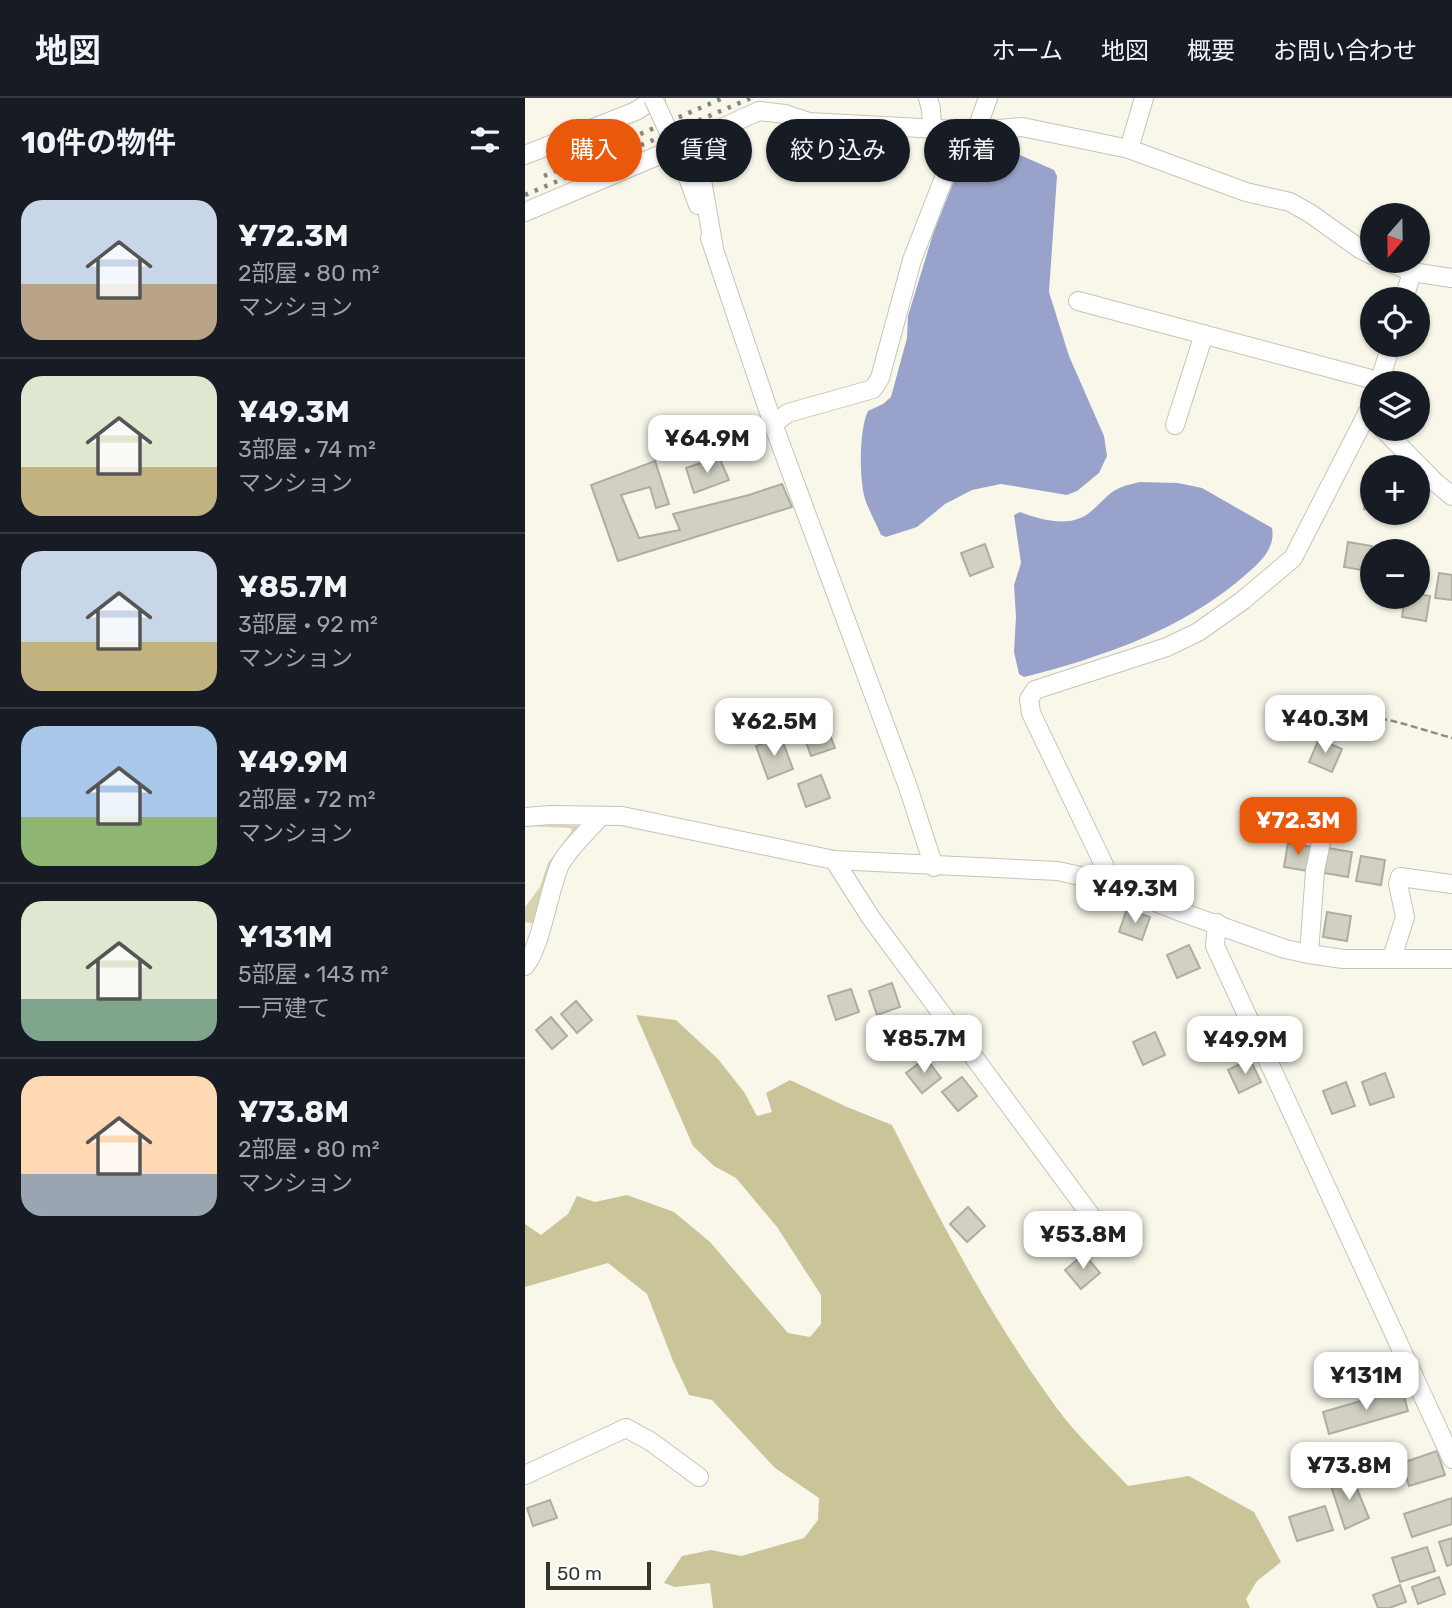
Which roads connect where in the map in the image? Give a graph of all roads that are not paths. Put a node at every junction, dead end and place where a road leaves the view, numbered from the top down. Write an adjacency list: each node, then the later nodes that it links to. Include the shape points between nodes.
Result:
1 (655, 98): 5 (street); 17 (street, bridge)
2 (928, 98): 7 (street)
3 (988, 98): 8 (street)
4 (1144, 98): 11 (street)
5 (635, 105): 12 (street)
6 (741, 119): 10 (street, via 759,111 809,122)
7 (932, 119)
8 (980, 119)
9 (1020, 127): 11 (street)
10 (924, 128)
11 (1129, 149): 18 (street, via 1246,192 1290,202)
12 (525, 155)
13 (656, 157): 16 (street)
14 (702, 182): 17 (street)
15 (942, 182): 24 (street, via 912,260 880,378 873,389 788,413)
16 (525, 212)
17 (714, 249): 24 (street)
18 (1360, 249)
19 (1419, 273): 20 (street)
20 (1452, 278)
21 (1078, 301): 22 (street)
22 (1204, 334): 23 (street); 25 (street)
23 (1360, 376)
24 (773, 424): 33 (street)
25 (1175, 425)
26 (1360, 433): 34 (street, via 1293,558 1277,574 1198,632 1167,647 1035,690 1029,699 1031,713 1104,865)
27 (1396, 441): 28 (street)
28 (1452, 496)
29 (601, 816): 30 (street); 32 (street, via 622,816); 40 (street, via 561,863)
30 (525, 817)
31 (1299, 825): 37 (street, via 1315,828 1322,836)
32 (834, 860): 33 (street); 41 (street, via 886,939)
33 (935, 867): 34 (street, via 1058,871)
34 (1102, 881): 36 (street)
35 (1452, 884): 38 (street, via 1400,877 1405,917)
36 (1217, 923): 37 (street); 42 (street, via 1216,946)
37 (1309, 954): 38 (street)
38 (1392, 958): 39 (street)
39 (1452, 959)
40 (525, 966)
41 (1106, 1237)
42 (1452, 1459)
43 (525, 1475): 44 (street, via 626,1428)
44 (699, 1477)

